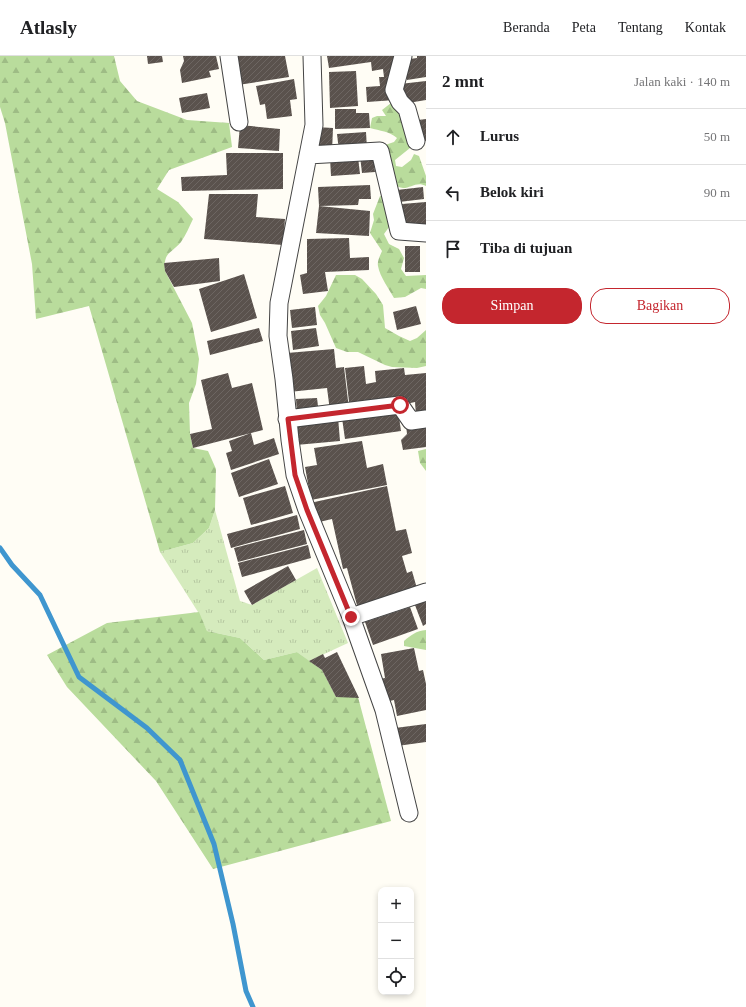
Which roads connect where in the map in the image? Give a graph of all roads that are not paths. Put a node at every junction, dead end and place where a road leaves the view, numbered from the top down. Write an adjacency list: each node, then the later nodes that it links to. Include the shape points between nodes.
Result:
1 (229, 56): 4 (street)
2 (312, 56): 6 (street, via 314,125)
3 (403, 56): 5 (street, via 394,90 407,109)
4 (239, 122)
5 (416, 141)
6 (308, 155): 7 (street, via 380,152 399,231); 8 (street, via 279,303 278,336)
7 (426, 233)
8 (288, 419): 9 (street, via 400,405 411,421); 11 (street, via 295,475)
9 (426, 419)
10 (426, 592): 11 (street)
11 (351, 617): 12 (street, via 384,710)
12 (409, 814)

